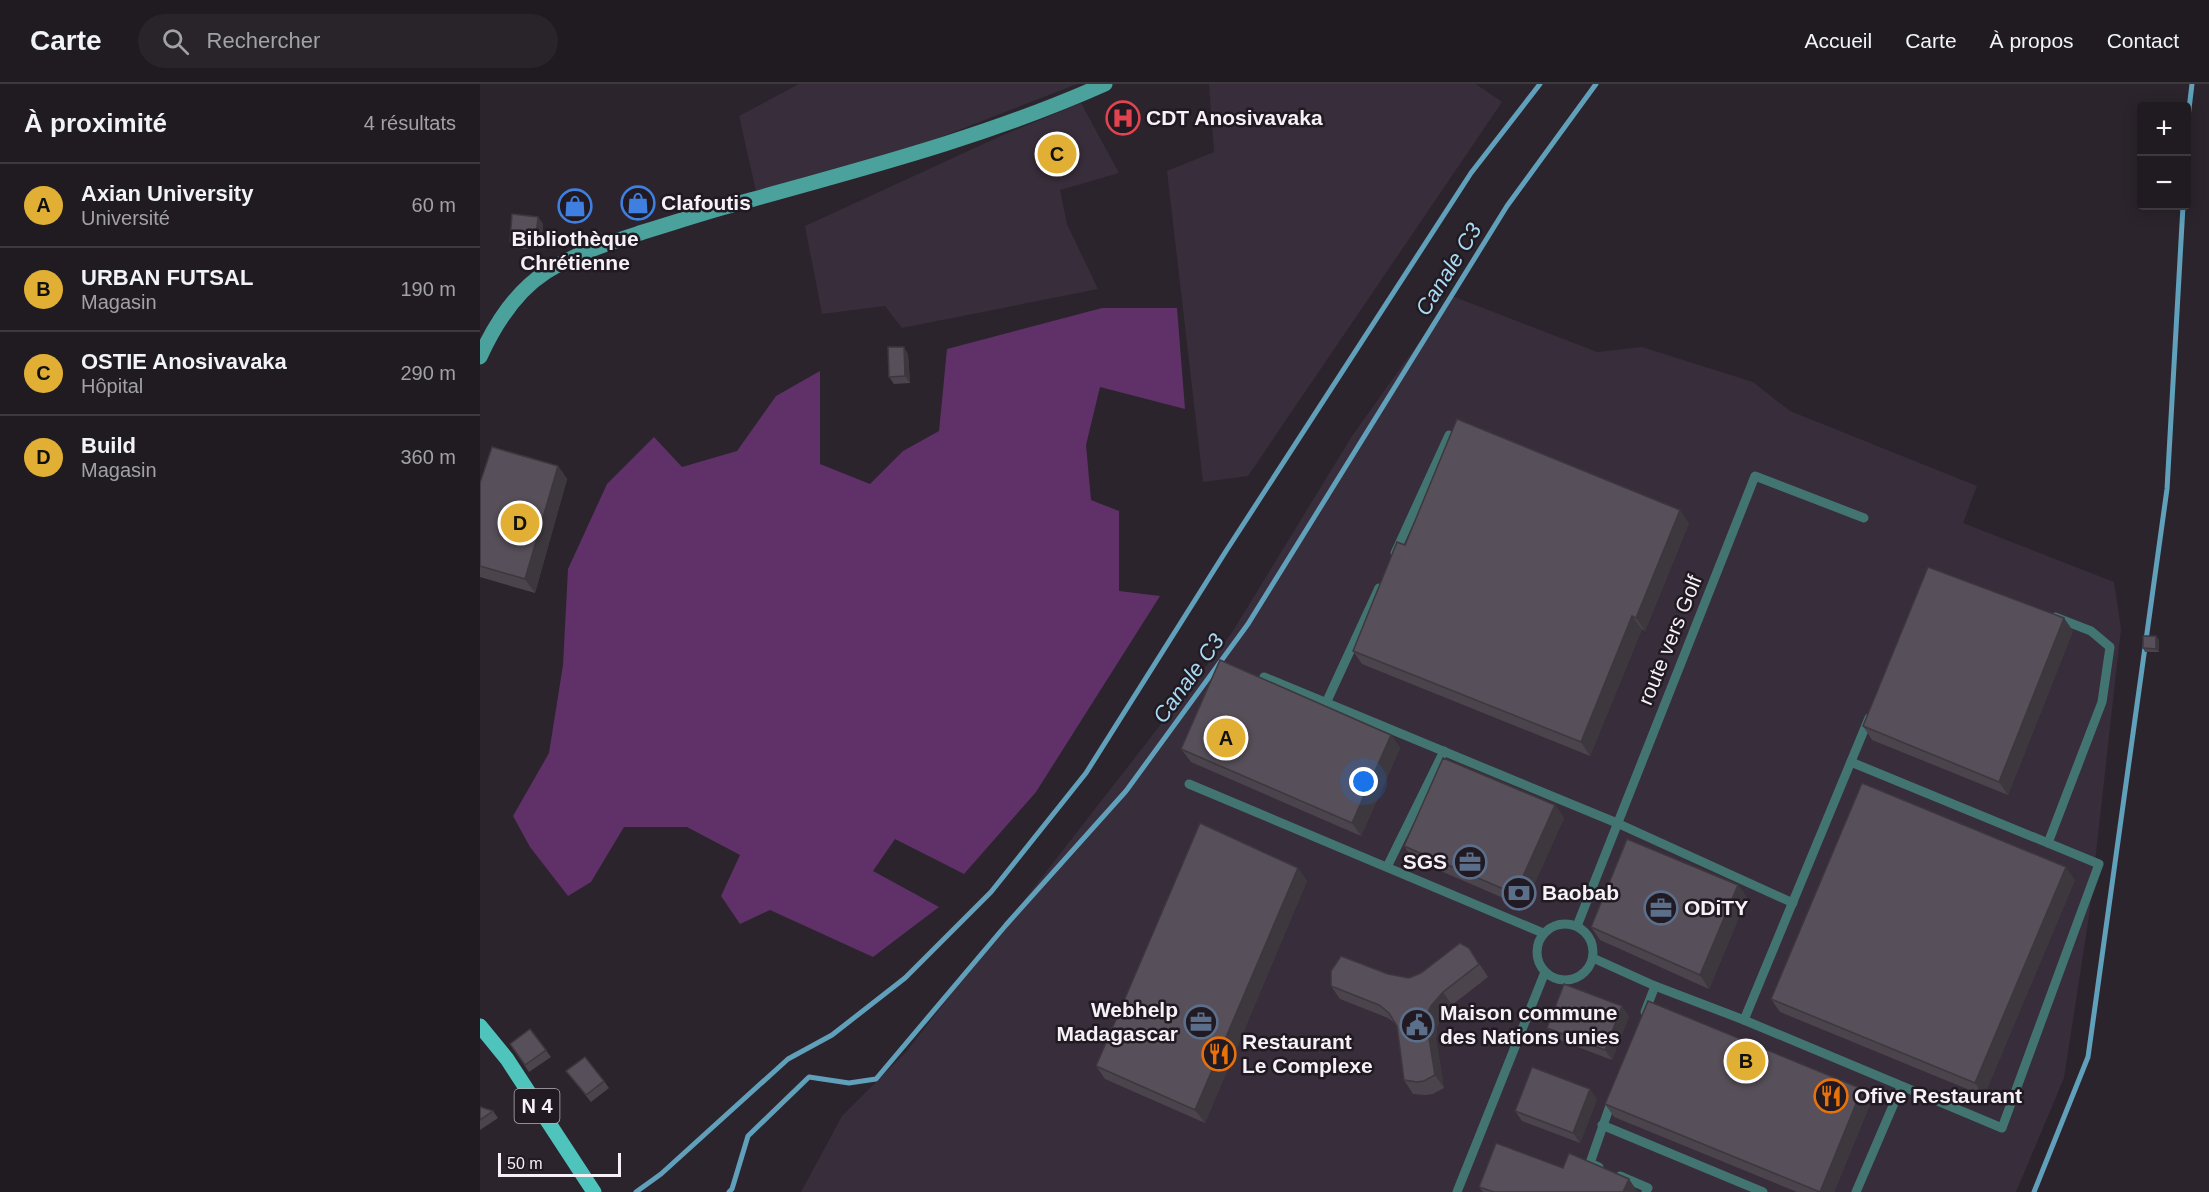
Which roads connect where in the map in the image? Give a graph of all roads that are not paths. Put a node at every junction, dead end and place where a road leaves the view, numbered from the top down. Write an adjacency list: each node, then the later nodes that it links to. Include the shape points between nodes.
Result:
1 (1105, 84): 2 (main road, via 1024,119 595,247 545,272 527,287 499,321)
2 (480, 357)
3 (1449, 435): 5 (lane)
4 (1864, 518): 14 (lane, route vers Golf, via 1755,476)
5 (1390, 564)
6 (1385, 574): 9 (lane)
7 (2048, 614): 15 (lane, via 2091,630 2110,647 2102,702)
8 (1264, 677): 9 (lane)
9 (1326, 703): 11 (lane)
10 (1873, 709): 12 (lane)
11 (1444, 751): 14 (lane); 16 (lane)
12 (1851, 762): 15 (lane); 17 (lane)
13 (1189, 784): 16 (lane)
14 (1617, 823): 17 (lane); 18 (lane, route vers Golf)
15 (2048, 843): 27 (lane, via 2099,864 2002,1128)
16 (1387, 867): 19 (lane)
17 (1792, 903): 24 (lane)
18 (1577, 926): 19 (lane, via 1558,924); 20 (lane, via 1591,939)
19 (1543, 933): 21 (lane, via 1536,955)
20 (1593, 958): 21 (lane, via 1586,971 1570,980 1560,981); 22 (lane)
21 (1545, 972): 30 (lane)
22 (1655, 986): 23 (lane); 24 (lane)
23 (1643, 1018)
24 (1744, 1020): 27 (lane)
25 (480, 1026): 29 (main road, N 4, via 507,1059)
26 (1618, 1082): 28 (lane)
27 (1900, 1087): 33 (lane)
28 (1602, 1125): 31 (lane, via 1590,1163 1648,1188); 32 (lane)
29 (593, 1190)
30 (1457, 1192)
31 (1646, 1192)
32 (1763, 1192)
33 (1856, 1192)

